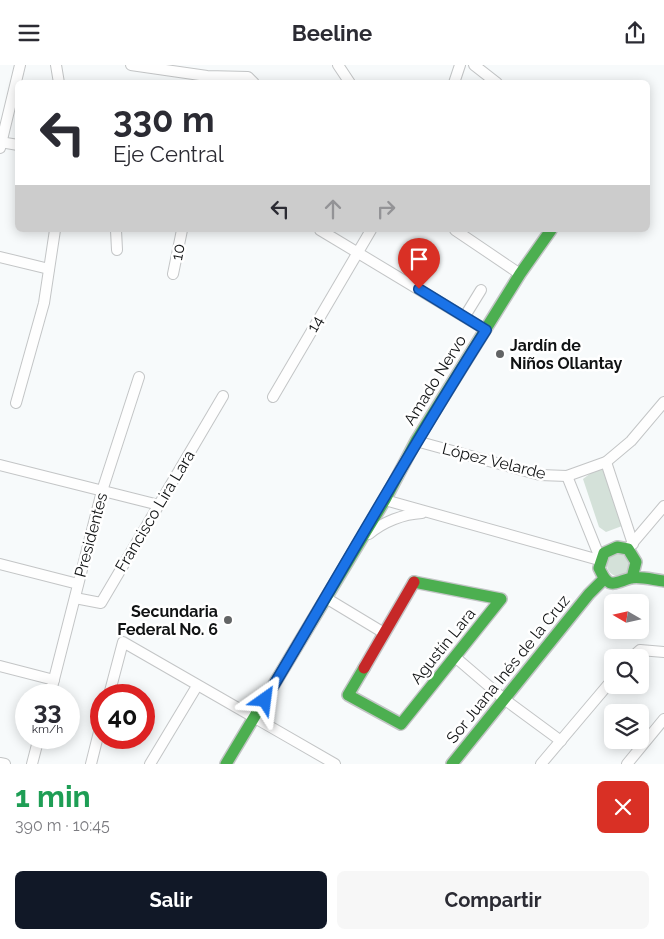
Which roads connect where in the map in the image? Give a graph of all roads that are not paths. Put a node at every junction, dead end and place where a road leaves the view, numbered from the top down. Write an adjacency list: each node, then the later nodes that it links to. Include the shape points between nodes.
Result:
1 (20, 65): 8 (street)
2 (56, 65): 9 (street)
3 (131, 65): 7 (street)
4 (338, 65): 11 (street)
5 (460, 65): 12 (street)
6 (474, 65): 13 (street)
7 (206, 79): 10 (street, via 248,77)
8 (16, 80)
9 (58, 80)
10 (252, 80)
11 (348, 80)
12 (455, 80)
13 (493, 80)
14 (15, 85): 15 (street)
15 (0, 144): 16 (street)
16 (15, 145)
17 (55, 232): 27 (street)
18 (116, 232): 24 (street)
19 (182, 232): 28 (street, 10)
20 (323, 232): 25 (street)
21 (370, 232): 25 (street, 14)
22 (458, 232): 29 (street)
23 (550, 232): 29 (street, Amado Nervo)
24 (117, 250)
25 (358, 252): 31 (street); 35 (street, 14)
26 (0, 257): 27 (street)
27 (50, 269): 37 (street, via 44,303)
28 (173, 273)
29 (520, 274): 32 (street, Amado Nervo)
30 (481, 289): 31 (street)
31 (465, 316): 32 (street)
32 (486, 330): 38 (street, Amado Nervo)
33 (139, 377): 42 (street, Presidentes)
34 (223, 396): 44 (street, Francisco Lira Lara)
35 (273, 397)
36 (664, 401): 39 (street, López Velarde, via 631,441)
37 (16, 403)
38 (416, 441): 41 (street, López Velarde, via 540,475); 43 (street, Amado Nervo)
39 (606, 462): 41 (street, López Velarde); 48 (street)
40 (0, 465): 42 (street)
41 (567, 477): 49 (street)
42 (102, 491): 44 (street); 54 (street, Presidentes)
43 (385, 500): 46 (street); 47 (street, Amado Nervo)
44 (159, 505): 55 (street, Francisco Lira Lara, via 101,603)
45 (664, 506): 48 (street)
46 (429, 512): 47 (street, via 410,514 379,525); 49 (street)
47 (357, 545): 56 (street, Amado Nervo)
48 (630, 546): 49 (street, via 609,548); 51 (street, via 636,562)
49 (600, 559): 52 (street, via 598,568)
50 (0, 564): 54 (street)
51 (632, 577): 52 (street, via 619,584); 53 (street)
52 (604, 579): 67 (street, Sor Juana Inés de la Cruz)
53 (664, 581)
54 (78, 584): 55 (street, Presidentes)
55 (75, 598): 62 (street, Presidentes)
56 (326, 598): 57 (street); 68 (street, Amado Nervo)
57 (384, 633): 60 (street, Agustín Lara, via 348,695 401,725); 60 (street, Agustín Lara, via 414,583 501,599)
58 (649, 650): 59 (street)
59 (664, 652)
60 (454, 657): 67 (street)
61 (0, 666): 62 (street)
62 (54, 680): 63 (street, Presidentes)
63 (53, 684)
64 (112, 684): 65 (street, via 123,642)
65 (197, 686): 68 (street); 77 (street)
66 (604, 690): 70 (street)
67 (504, 699): 70 (street); 80 (street, Sor Juana Inés de la Cruz)
68 (255, 717): 78 (street, Amado Nervo); 79 (street)
69 (664, 719): 82 (street)
70 (562, 741): 81 (street)
71 (36, 749): 75 (street)
72 (95, 749): 76 (street)
73 (0, 763): 74 (street)
74 (5, 764)
75 (32, 764)
76 (91, 764)
77 (150, 764)
78 (226, 764)
79 (335, 764)
80 (452, 764)
81 (541, 764)
82 (627, 764)

